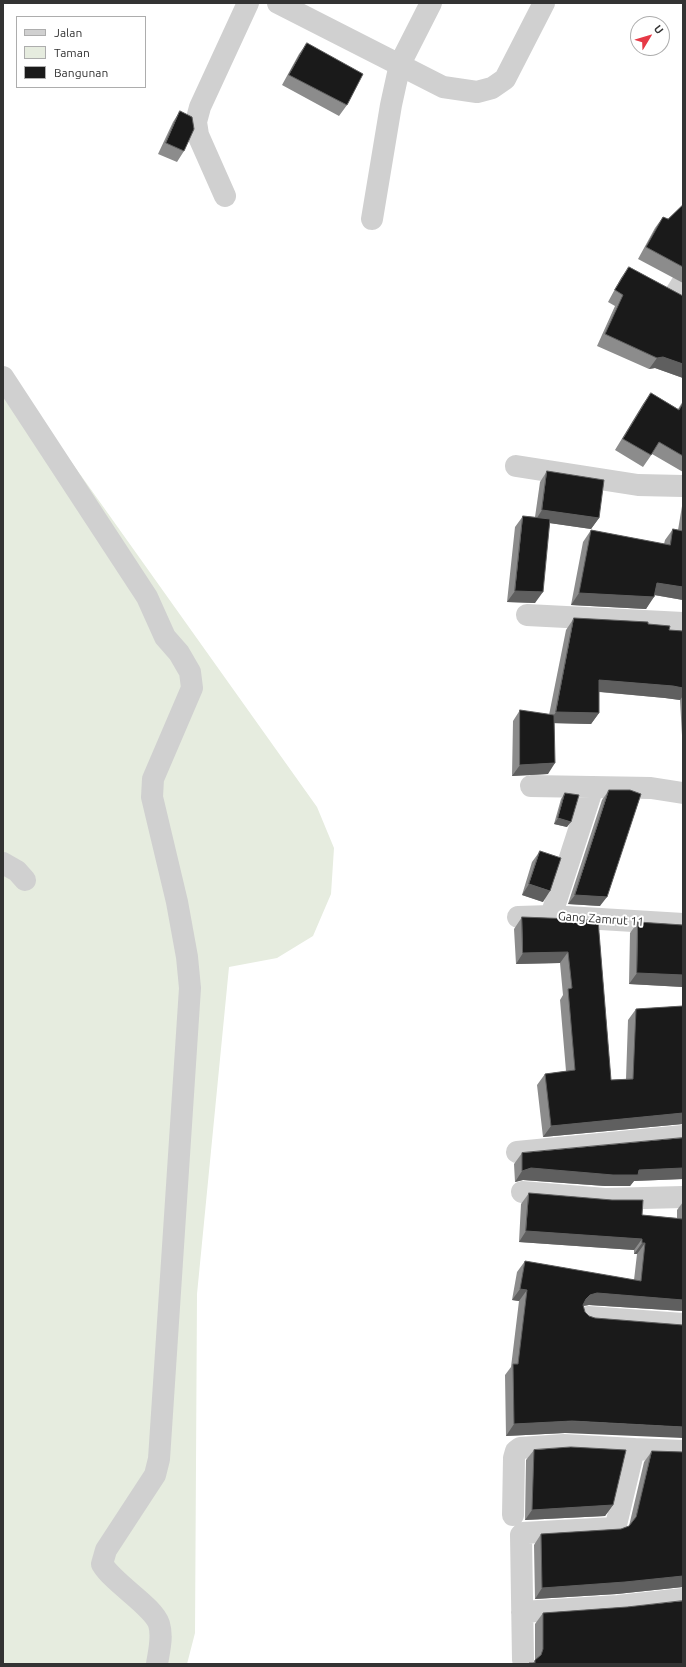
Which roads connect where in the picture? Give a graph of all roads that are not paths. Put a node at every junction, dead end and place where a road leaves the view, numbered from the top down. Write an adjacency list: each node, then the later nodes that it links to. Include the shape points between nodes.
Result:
1 (248, 3): 6 (street, via 200,107 196,122 198,135)
2 (278, 3): 5 (street)
3 (431, 3): 5 (street)
4 (544, 3): 5 (street, via 505,79 492,88 477,92 443,87)
5 (400, 64): 7 (street)
6 (225, 196)
7 (372, 219)
8 (3, 377): 33 (street, via 147,597 165,637 179,653 190,672 192,688 153,779 152,791 178,902 190,988 159,1459 155,1475 111,1542 102,1564 108,1574 152,1612 159,1624)
9 (516, 466): 10 (street, via 638,484)
10 (683, 486)
11 (527, 615): 12 (street)
12 (683, 623)
13 (531, 786): 14 (street)
14 (593, 787): 15 (street, via 651,788); 18 (street)
15 (683, 793)
16 (3, 864): 17 (street, via 17,871)
17 (25, 880)
18 (551, 916): 19 (street, Gang Zamrut 11); 20 (street, Gang Zamrut 11)
19 (518, 917)
20 (683, 924)
21 (683, 1136): 22 (street)
22 (517, 1152)
23 (522, 1192): 24 (street, via 605,1199)
24 (683, 1197)
25 (588, 1317): 26 (street)
26 (683, 1324)
27 (634, 1449): 28 (street); 29 (street, via 564,1445 520,1448 514,1458); 31 (street, via 616,1525 613,1528 521,1535)
28 (683, 1451)
29 (513, 1515)
30 (683, 1599): 31 (street)
31 (522, 1612): 32 (street)
32 (523, 1660)
33 (157, 1664)

